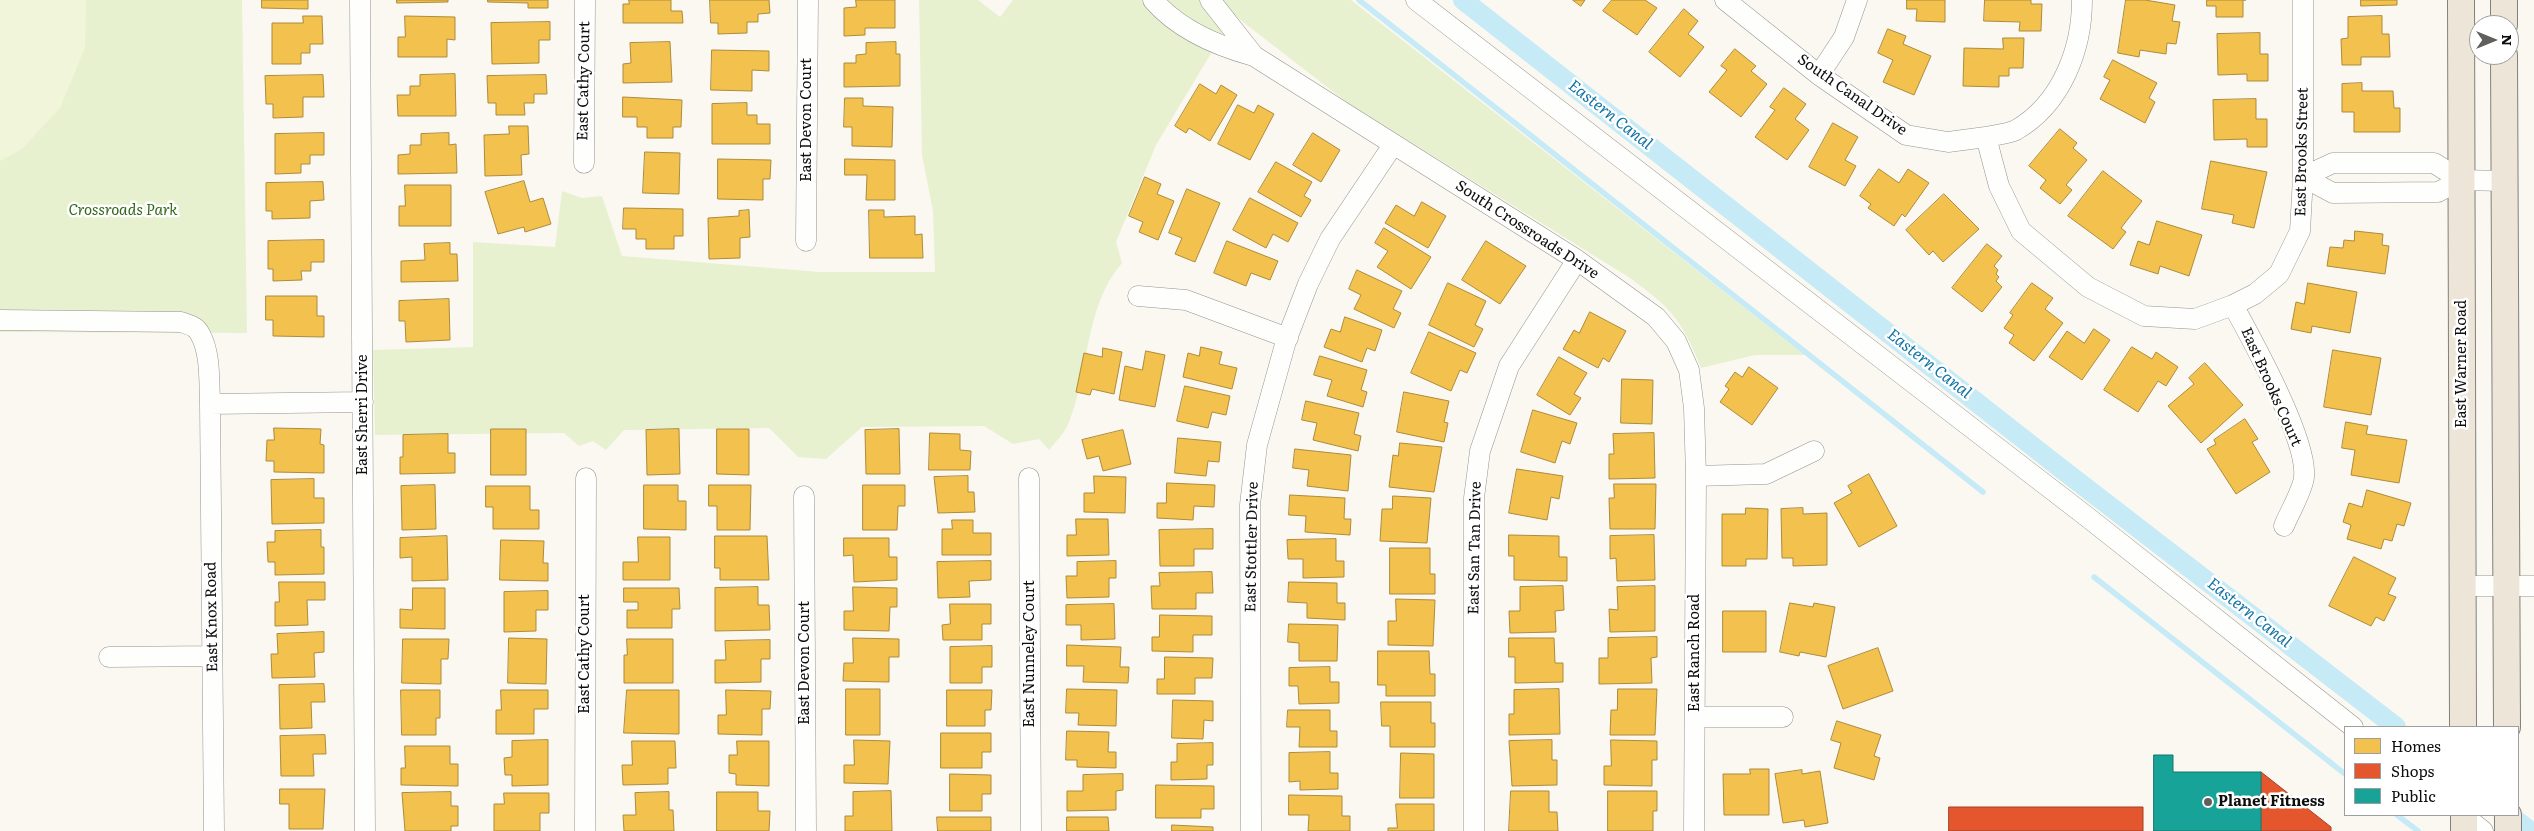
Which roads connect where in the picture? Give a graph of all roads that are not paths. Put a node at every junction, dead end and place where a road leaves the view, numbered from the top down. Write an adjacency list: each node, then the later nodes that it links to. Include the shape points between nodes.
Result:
1 (360, 0): 29 (street, East Sherri Drive)
2 (585, 0): 19 (street, East Cathy Court)
3 (808, 0): 23 (street, East Devon Court)
4 (1153, 0): 14 (street, South Crossroads Drive, via 1180,24 1222,48)
5 (1210, 0): 14 (street, South Crossroads Drive)
6 (1416, 0): 44 (street, via 2086,516)
7 (1725, 0): 16 (street, South Canal Drive)
8 (1857, 0): 16 (street, via 1844,37)
9 (2082, 0): 17 (street, South Canal Drive, via 2082,19 2066,77 2042,110 2015,131)
10 (2303, 0): 20 (street, East Brooks Street)
11 (2460, 0): 21 (main road, East Warner Road)
12 (2504, 0): 13 (main road)
13 (2504, 15)
14 (1254, 56): 18 (street, South Crossroads Drive)
15 (2504, 65): 22 (main road)
16 (1819, 75): 17 (street, South Canal Drive, via 1906,135 1948,142)
17 (1986, 137): 26 (street, via 1999,186 2021,231 2088,287 2144,316 2195,318)
18 (1393, 145): 24 (street, South Crossroads Drive); 28 (street, East Stottler Drive, via 1330,239 1308,284)
19 (584, 162)
20 (2303, 177): 21 (street, via 2333,193 2438,192); 21 (street, via 2333,163 2434,163); 26 (street, East Brooks Street, via 2300,231 2280,274 2255,294)
21 (2461, 180): 22 (street); 37 (main road, East Warner Road)
22 (2504, 181): 38 (main road)
23 (806, 241)
24 (1577, 260): 32 (street, South Crossroads Drive, via 1656,317 1676,341 1689,370); 56 (street, East San Tan Drive, via 1509,366 1480,451 1474,498)
25 (1138, 296): 28 (street, via 1186,300)
26 (2233, 305): 36 (street, East Brooks Court, via 2264,363 2300,446 2304,477)
27 (0, 320): 30 (street, East Knox Road, via 181,322 193,326 200,334 204,348)
28 (1288, 338): 55 (street, East Stottler Drive, via 1257,444 1250,505)
29 (363, 402): 30 (street); 51 (street, East Sherri Drive)
30 (210, 404): 40 (street, East Knox Road)
31 (1814, 451): 32 (street, via 1766,474)
32 (1696, 476): 42 (street, East Ranch Road)
33 (586, 478): 52 (street, East Cathy Court)
34 (1029, 478): 54 (street, East Nunneley Court)
35 (804, 496): 53 (street, East Devon Court)
36 (2284, 526)
37 (2463, 586): 38 (street); 45 (main road, East Warner Road)
38 (2506, 586): 39 (street); 46 (main road)
39 (2534, 586)
40 (212, 656): 41 (street); 50 (street, East Knox Road)
41 (109, 657)
42 (1695, 717): 43 (street); 57 (street, East Ranch Road)
43 (1783, 717)
44 (2352, 726)
45 (2463, 726)
46 (2507, 726)
47 (2464, 816): 58 (main road)
48 (2465, 816): 59 (street)
49 (2508, 816): 60 (main road)
50 (214, 831)
51 (365, 831)
52 (585, 831)
53 (806, 831)
54 (1031, 831)
55 (1251, 831)
56 (1474, 831)
57 (1694, 831)
58 (2464, 831)
59 (2483, 831)
60 (2508, 831)

